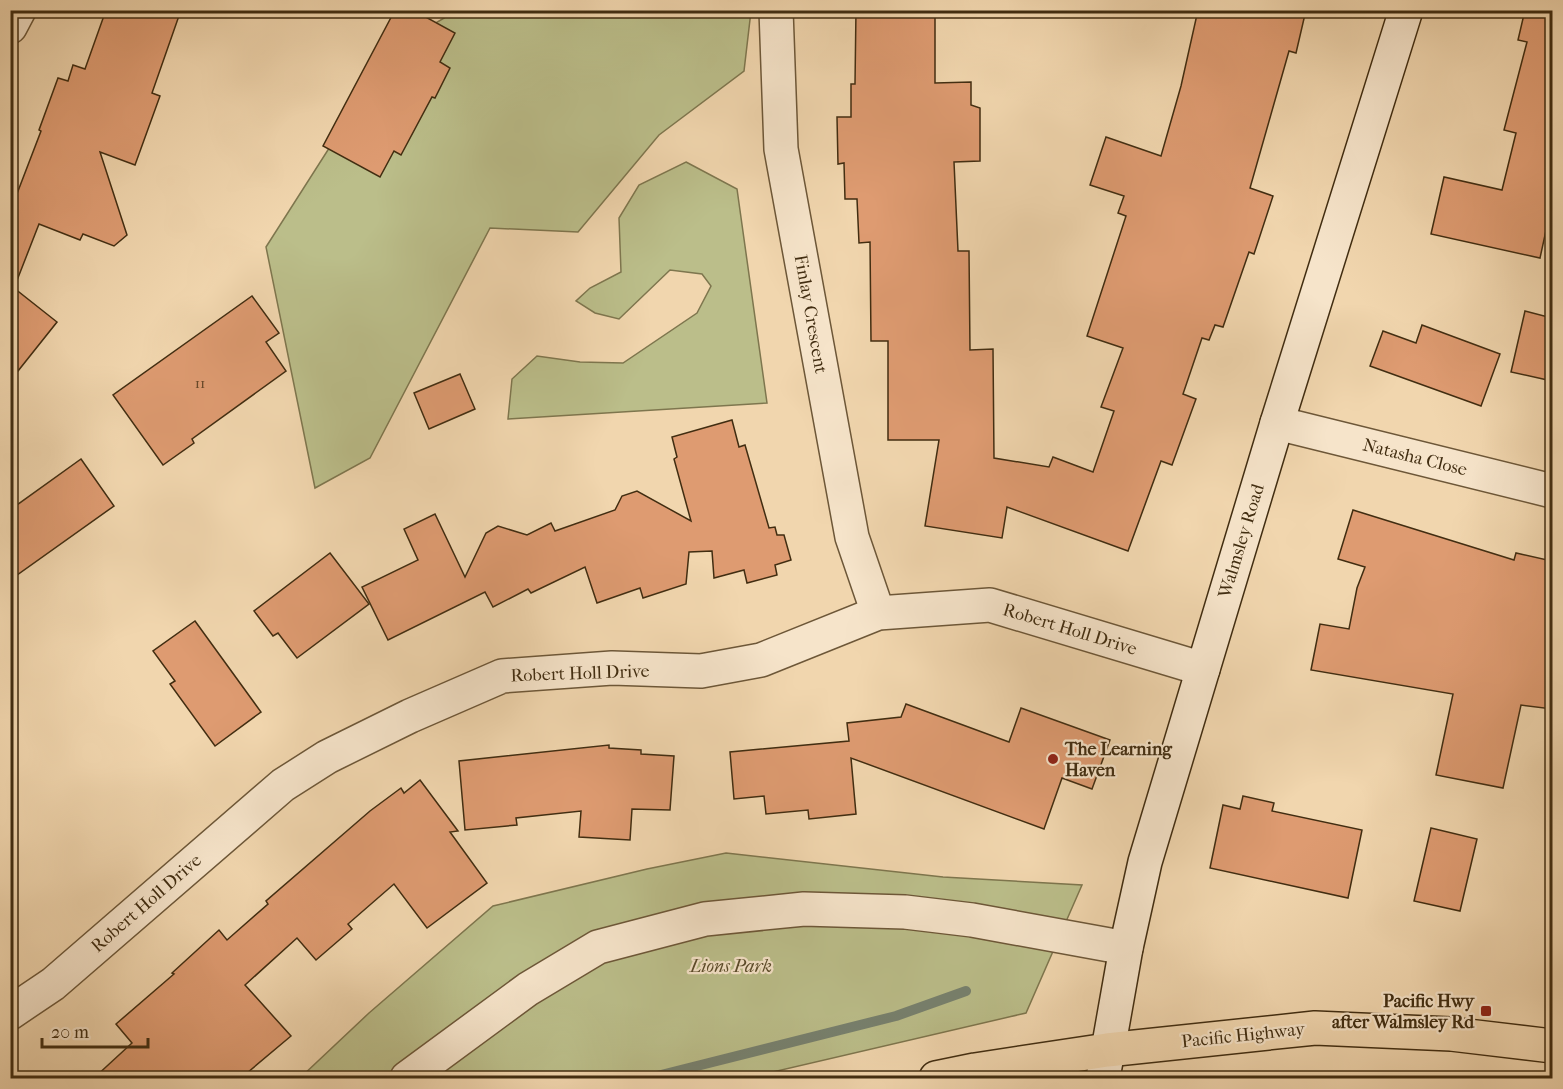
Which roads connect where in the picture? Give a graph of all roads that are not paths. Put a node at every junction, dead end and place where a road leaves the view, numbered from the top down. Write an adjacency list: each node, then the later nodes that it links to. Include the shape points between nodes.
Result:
1 (19, 10): 4 (street)
2 (776, 10): 7 (street, Finlay Crescent, via 781,149 852,537)
3 (1406, 10): 5 (street, Walmsley Road)
4 (10, 27)
5 (1277, 423): 6 (street, Natasha Close); 8 (street, Walmsley Road)
6 (1552, 491)
7 (878, 613): 8 (street, Robert Holl Drive, via 990,605); 10 (street, Robert Holl Drive, via 761,660 700,671 612,668 501,676 410,716 327,757 283,784 53,984)
8 (1203, 669): 9 (street, Walmsley Road, via 1145,861)
9 (1126, 948): 12 (street, Walmsley Road); 13 (street, via 904,912 804,909 705,920 598,946 528,989)
10 (10, 1013)
11 (1552, 1046): 12 (main road, Pacific Highway, via 1450,1034 1315,1028)
12 (1105, 1064): 14 (main road, Pacific Highway, via 975,1070)
13 (407, 1078)
14 (936, 1078)

